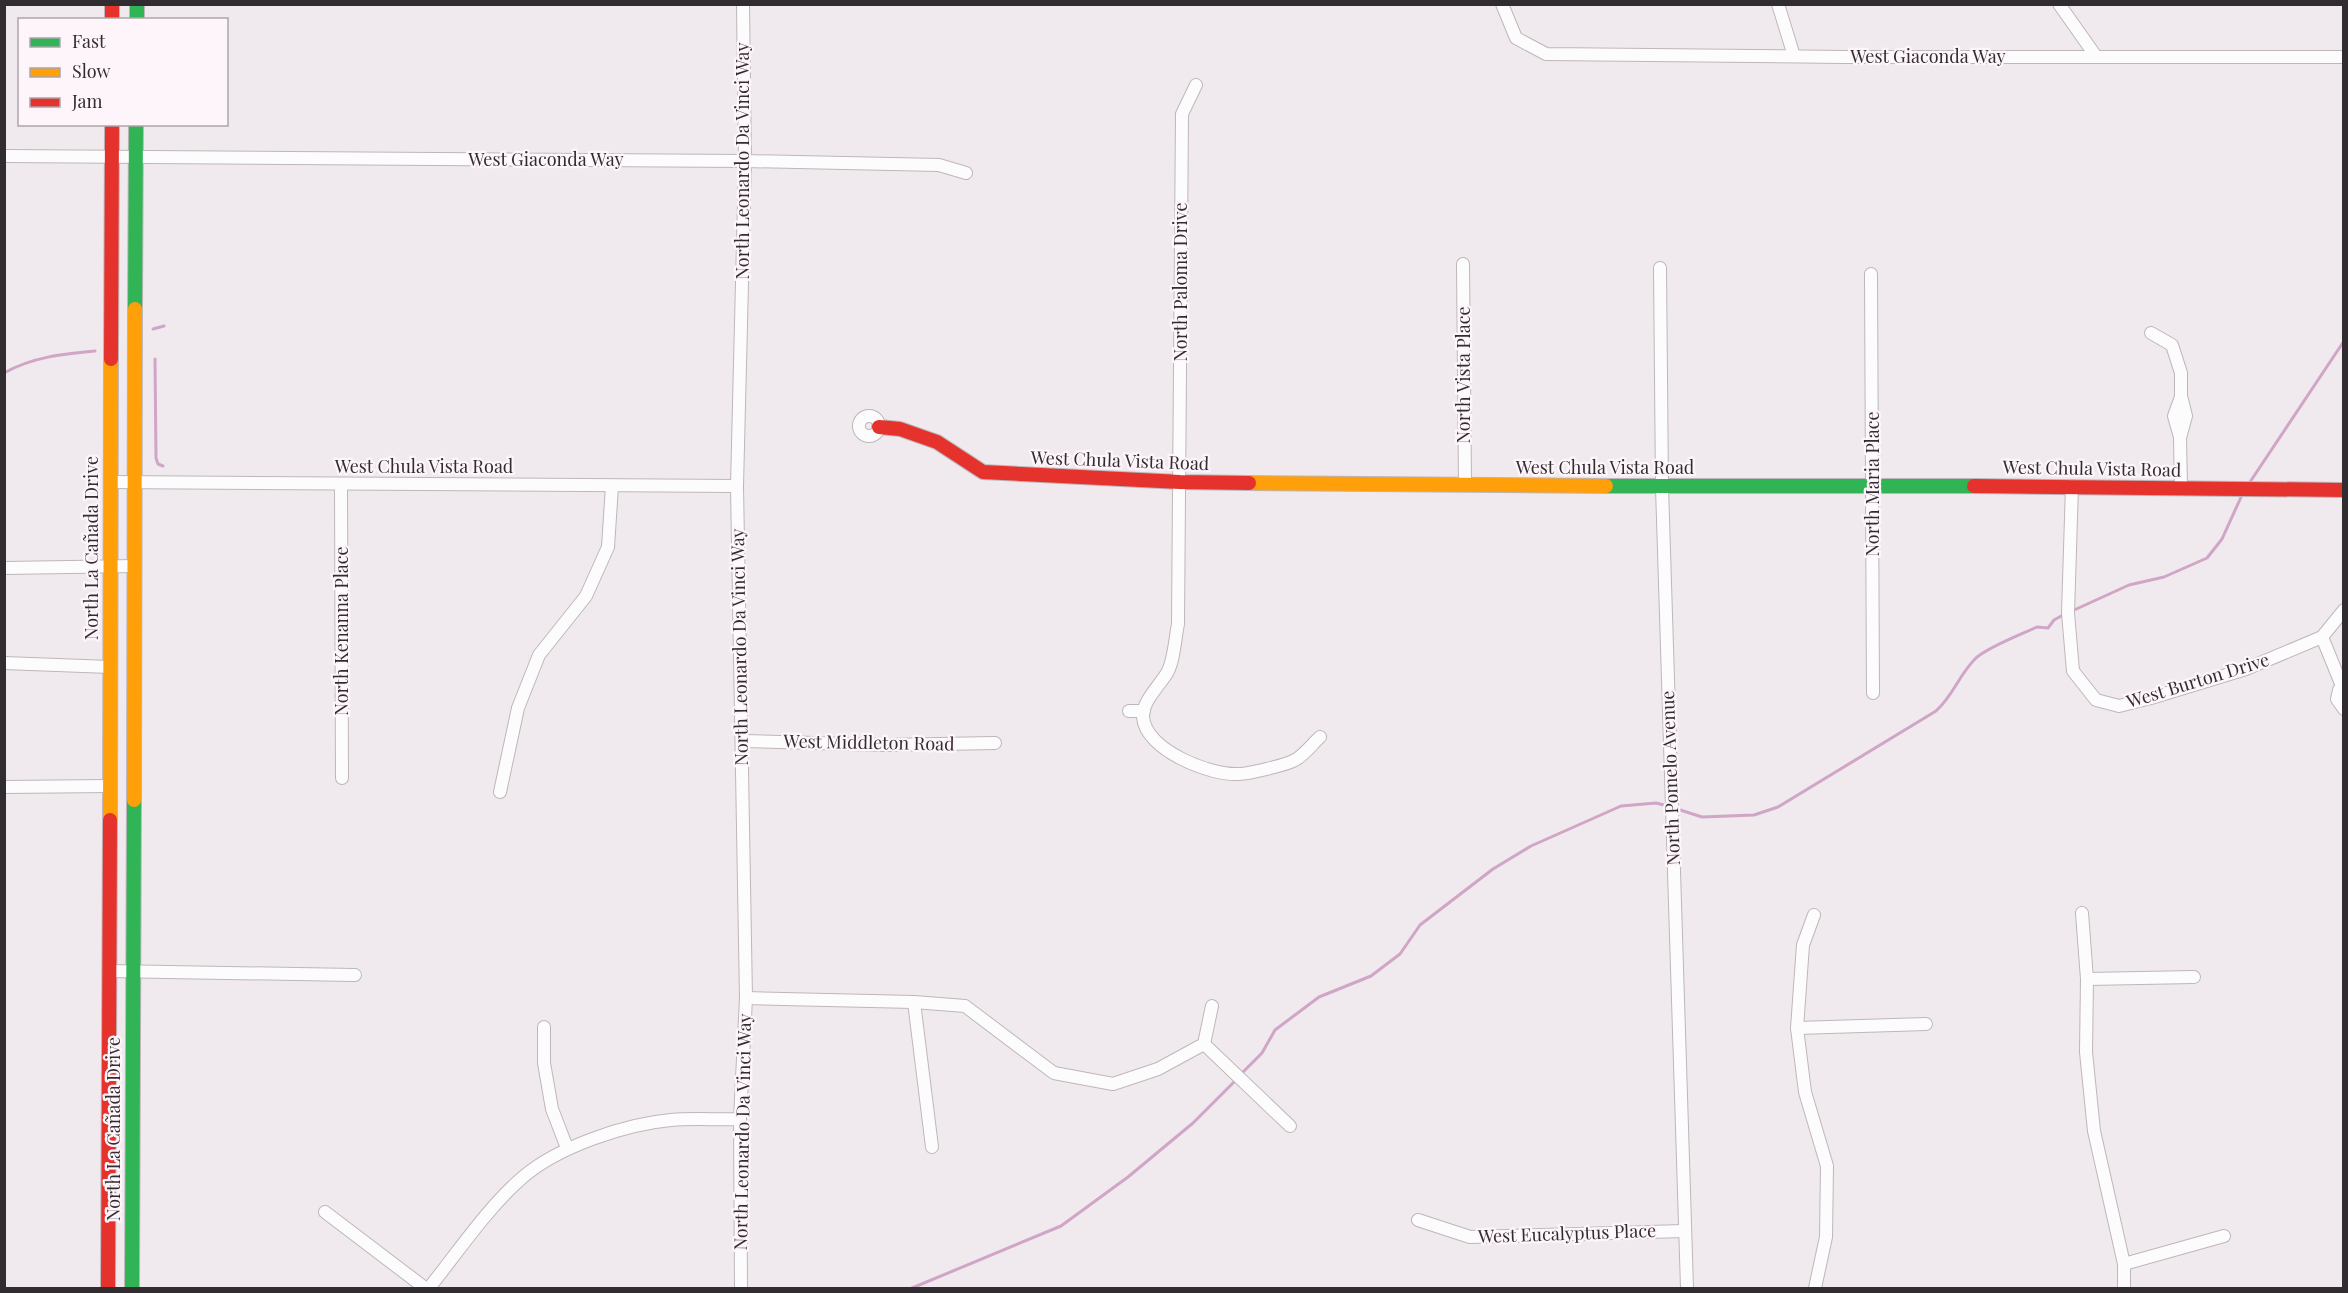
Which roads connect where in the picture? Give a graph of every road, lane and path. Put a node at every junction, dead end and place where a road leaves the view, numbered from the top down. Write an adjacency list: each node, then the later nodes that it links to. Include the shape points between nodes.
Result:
1 (743, 4): 13 (street, North Leonardo Da Vinci Way)
2 (1502, 4): 6 (street, West Giaconda Way, via 1515,38 1546,54)
3 (1778, 4): 6 (street)
4 (2059, 4): 5 (street)
5 (2095, 55): 6 (street, West Giaconda Way); 7 (street, West Giaconda Way)
6 (1794, 56)
7 (2343, 57)
8 (1196, 85): 22 (street, North Paloma Drive, via 1182,114)
9 (113, 126): 12 (main road, North La Cañada Drive)
10 (135, 126): 12 (main road, North La Cañada Drive)
11 (4, 156): 12 (street, West Giaconda Way)
12 (125, 158): 13 (street, West Giaconda Way); 20 (main road, North La Cañada Drive); 21 (main road, North La Cañada Drive)
13 (745, 161): 14 (street, West Giaconda Way, via 939,165); 27 (street, North Leonardo Da Vinci Way)
14 (966, 173)
15 (1463, 264): 24 (street, North Vista Place)
16 (1660, 268): 29 (street, North Pomelo Avenue)
17 (1871, 274): 25 (street, North Maria Place)
18 (2151, 333): 30 (street, via 2172,345 2181,373 2181,396 2174,416 2180,438)
19 (879, 427): 22 (main road, West Chula Vista Road, via 900,429 937,442 983,472)
20 (135, 481): 21 (street, West Chula Vista Road); 23 (street, West Chula Vista Road); 32 (main road, North La Cañada Drive)
21 (111, 482): 33 (main road, North La Cañada Drive)
22 (1180, 482): 24 (main road, West Chula Vista Road); 43 (street, North Paloma Drive, via 1178,624 1169,670)
23 (341, 484): 26 (street, West Chula Vista Road); 47 (street, North Kenanna Place)
24 (1465, 485): 29 (main road, West Chula Vista Road)
25 (1873, 485): 28 (main road, West Chula Vista Road); 29 (main road, West Chula Vista Road); 40 (street, North Maria Place)
26 (612, 486): 27 (street, West Chula Vista Road); 50 (street, via 608,547 586,596 539,655 518,708)
27 (737, 486): 45 (street, North Leonardo Da Vinci Way)
28 (2072, 486): 30 (main road, West Chula Vista Road); 36 (street, West Burton Drive, via 2068,613 2073,671 2096,700 2119,706 2151,698 2246,669)
29 (1662, 487): 71 (street, North Pomelo Avenue)
30 (2181, 488): 31 (main road, West Chula Vista Road)
31 (2343, 490)
32 (135, 566): 33 (street); 53 (main road, North La Cañada Drive)
33 (111, 567): 34 (street); 38 (main road, North La Cañada Drive)
34 (4, 568)
35 (2343, 610): 36 (street)
36 (2322, 637): 39 (street)
37 (4, 663): 38 (street)
38 (110, 668): 48 (main road, North La Cañada Drive)
39 (2343, 686): 41 (street, via 2337,699)
40 (1873, 693)
41 (2343, 709)
42 (1129, 711): 43 (street)
43 (1144, 711): 44 (street, via 1145,728 1155,741 1203,769 1239,774 1294,761)
44 (1320, 737)
45 (743, 741): 46 (street, West Middleton Road); 58 (street, North Leonardo Da Vinci Way)
46 (995, 743)
47 (342, 778)
48 (109, 786): 49 (street); 54 (main road, North La Cañada Drive)
49 (4, 788)
50 (500, 792)
51 (2082, 913): 57 (street)
52 (1814, 915): 63 (street, via 1803,945)
53 (133, 970): 54 (street); 55 (street); 75 (main road, North La Cañada Drive)
54 (109, 971): 74 (main road, North La Cañada Drive)
55 (355, 975)
56 (2194, 977): 57 (street)
57 (2087, 979): 73 (street, via 2086,1052 2094,1131)
58 (746, 998): 59 (street); 65 (street, North Leonardo Da Vinci Way)
59 (914, 1002): 64 (street, via 965,1006 1054,1073 1113,1084 1158,1069); 67 (street)
60 (1212, 1006): 64 (street)
61 (1926, 1024): 63 (street)
62 (544, 1027): 68 (street, via 544,1063 552,1109)
63 (1797, 1028): 79 (street, via 1805,1092 1827,1166 1826,1237)
64 (1204, 1044): 66 (street)
65 (740, 1119): 68 (street, via 671,1120 639,1125); 77 (street, North Leonardo Da Vinci Way)
66 (1290, 1126)
67 (932, 1147)
68 (567, 1148): 76 (street, via 524,1176)
69 (325, 1212): 76 (street)
70 (1418, 1220): 71 (street, West Eucalyptus Place, via 1470,1237)
71 (1684, 1231): 78 (street, North Pomelo Avenue)
72 (2224, 1236): 73 (street)
73 (2124, 1264): 80 (street)
74 (108, 1288)
75 (132, 1288)
76 (427, 1288)
77 (741, 1288)
78 (1687, 1288)
79 (1815, 1288)
80 (2124, 1288)

